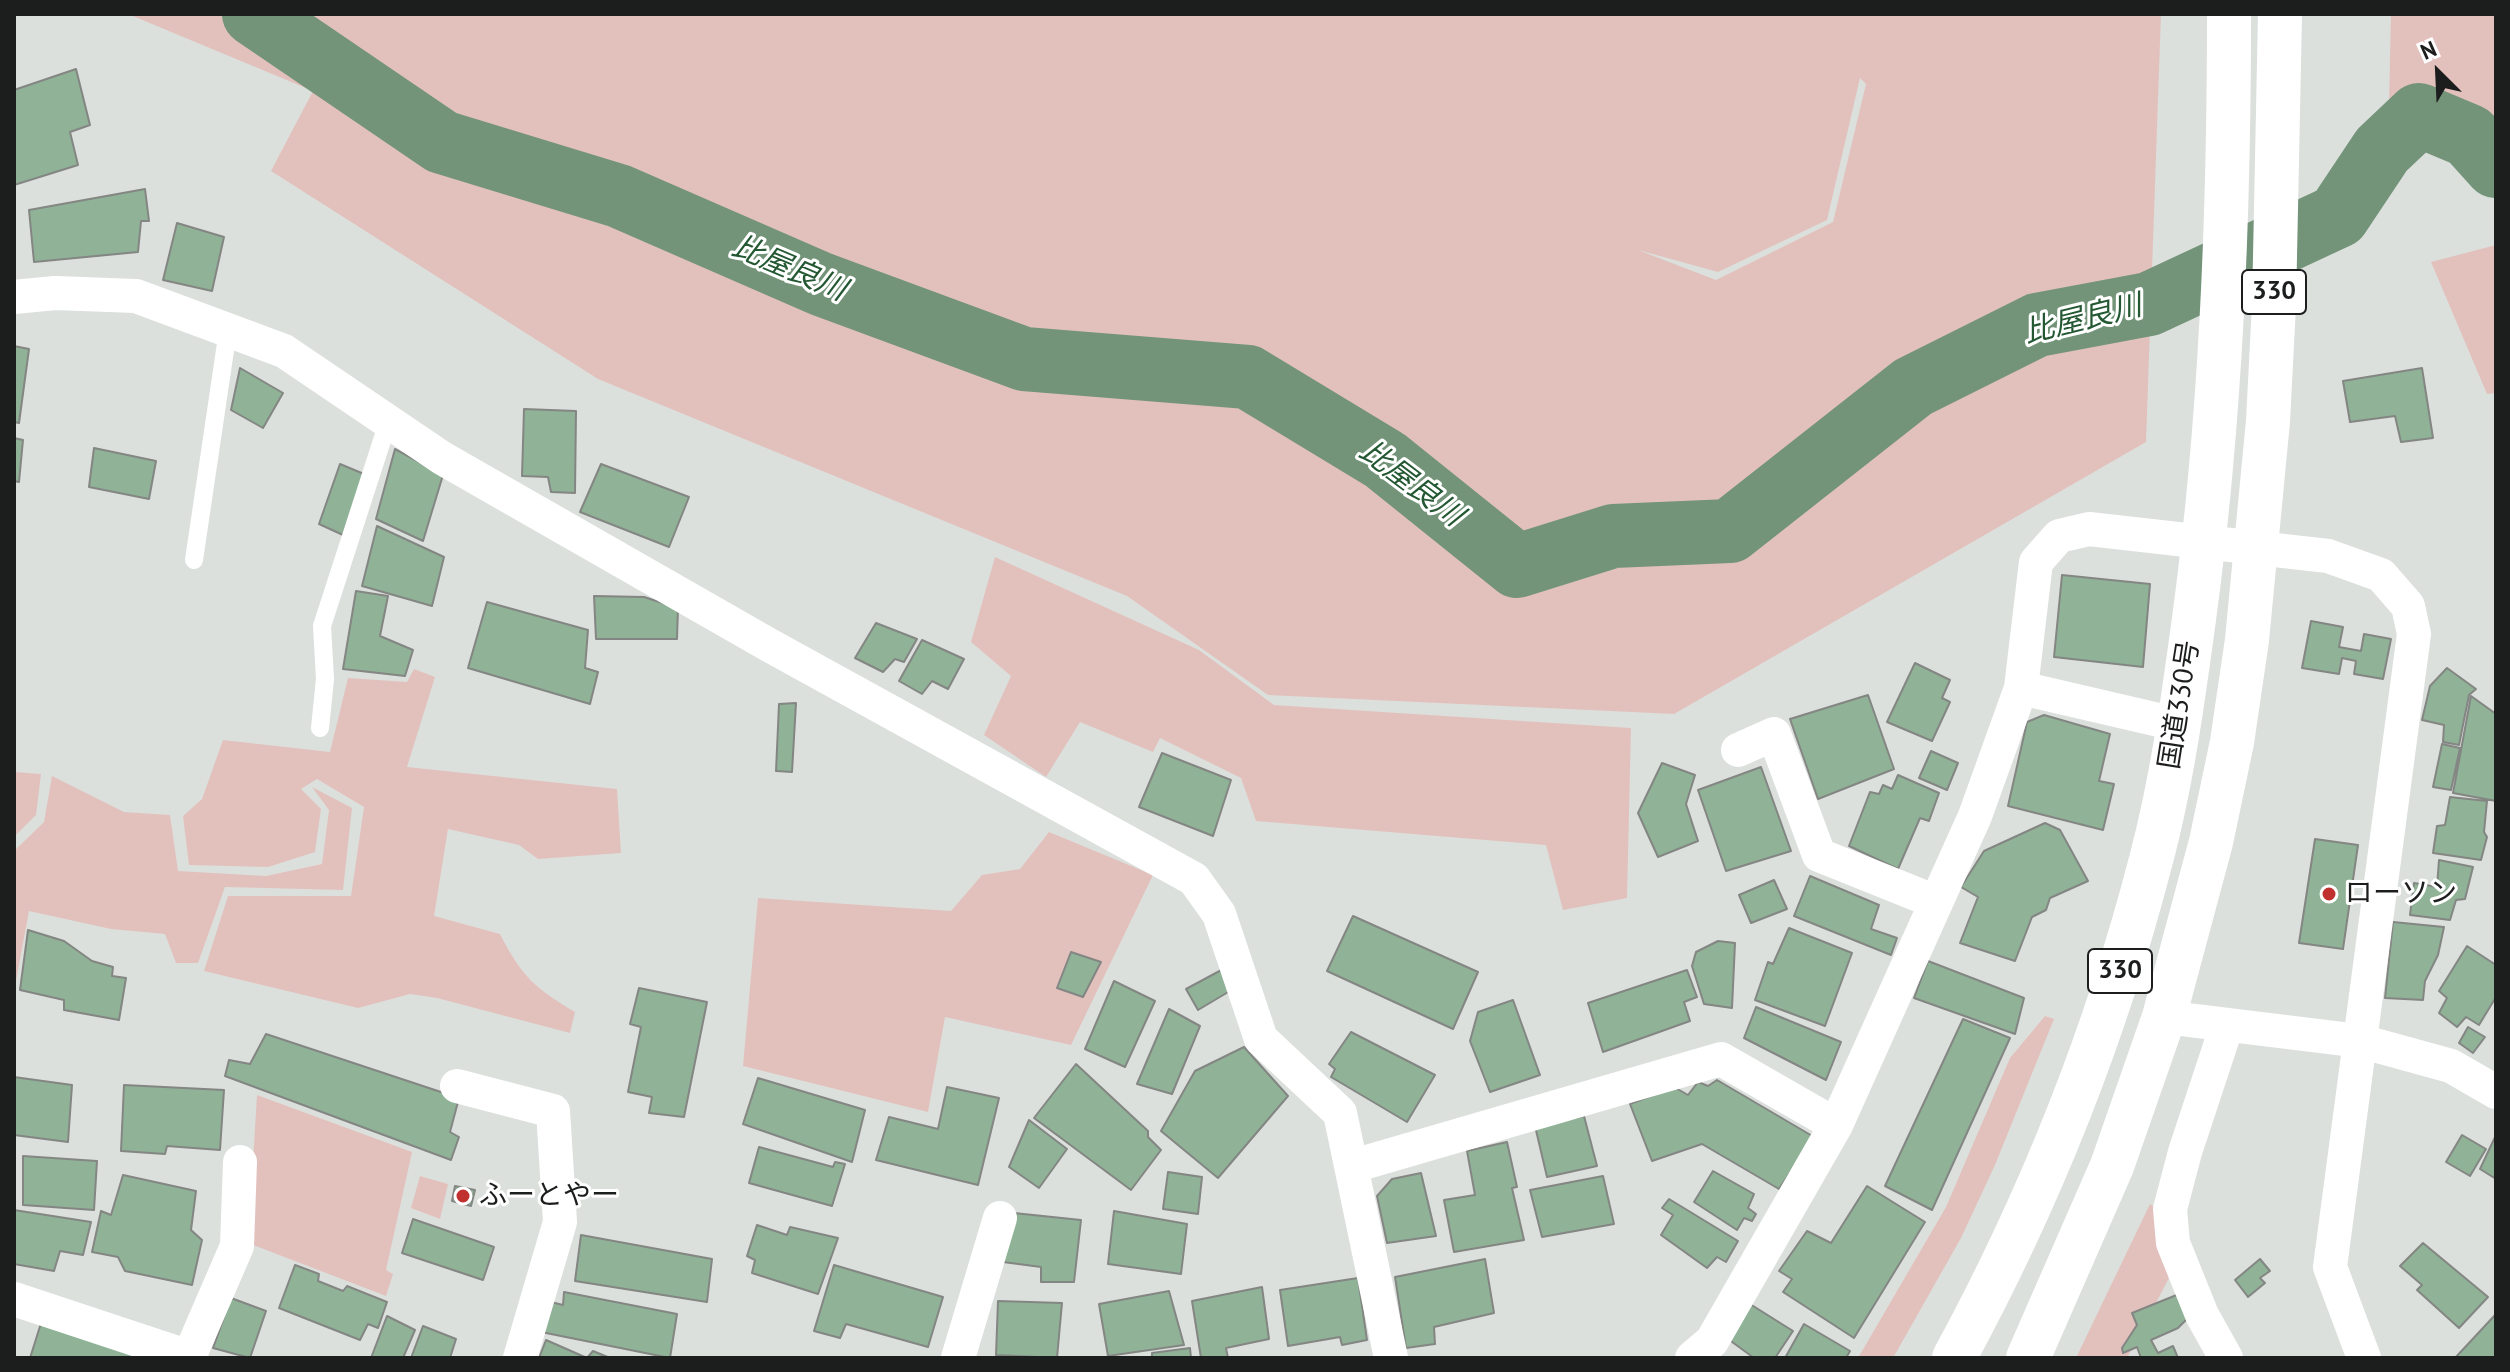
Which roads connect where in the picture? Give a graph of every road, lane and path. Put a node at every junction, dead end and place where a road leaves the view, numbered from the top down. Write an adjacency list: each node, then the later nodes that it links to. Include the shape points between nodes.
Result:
1 (2229, 14): 8 (highway, 国道330号 / 330, via 2215,433)
2 (2280, 14): 12 (highway, 国道330号 / 330, via 2269,406 2247,640 2211,842)
3 (14, 297): 4 (street, via 136,296)
4 (228, 330): 5 (street, via 284,351); 6 (lane)
5 (388, 422): 9 (lane, via 322,626 325,679); 19 (street, via 769,645 1194,879 1219,914 1261,1039 1340,1113)
6 (194, 560)
7 (2021, 688): 8 (street); 11 (street, via 1975,816); 14 (street, via 2036,562 2059,536 2089,529 2328,556 2381,575 2408,606 2414,634)
8 (2180, 725): 27 (highway, 国道330号 / 330, via 2152,857 2086,1072 2047,1170)
9 (320, 728)
10 (1738, 750): 11 (street, via 1774,734 1819,855)
11 (1936, 902): 17 (street)
12 (2164, 1017): 13 (street); 28 (highway, 国道330号 / 330, via 2112,1166)
13 (2227, 1025): 14 (street); 29 (street, via 2170,1209 2173,1243)
14 (2360, 1041): 16 (street, via 2451,1066); 30 (street, via 2330,1267)
15 (457, 1086): 23 (street, via 553,1111 560,1222)
16 (2496, 1092)
17 (1836, 1125): 19 (street, via 1721,1059); 26 (street, via 1712,1341)
18 (240, 1162): 22 (street, via 237,1246)
19 (1353, 1166): 25 (street)
20 (1000, 1218): 24 (street)
21 (14, 1299): 22 (street)
22 (191, 1358)
23 (520, 1358)
24 (958, 1358)
25 (1391, 1358)
26 (1692, 1358)
27 (1954, 1358)
28 (2028, 1358)
29 (2226, 1358)
30 (2364, 1358)

